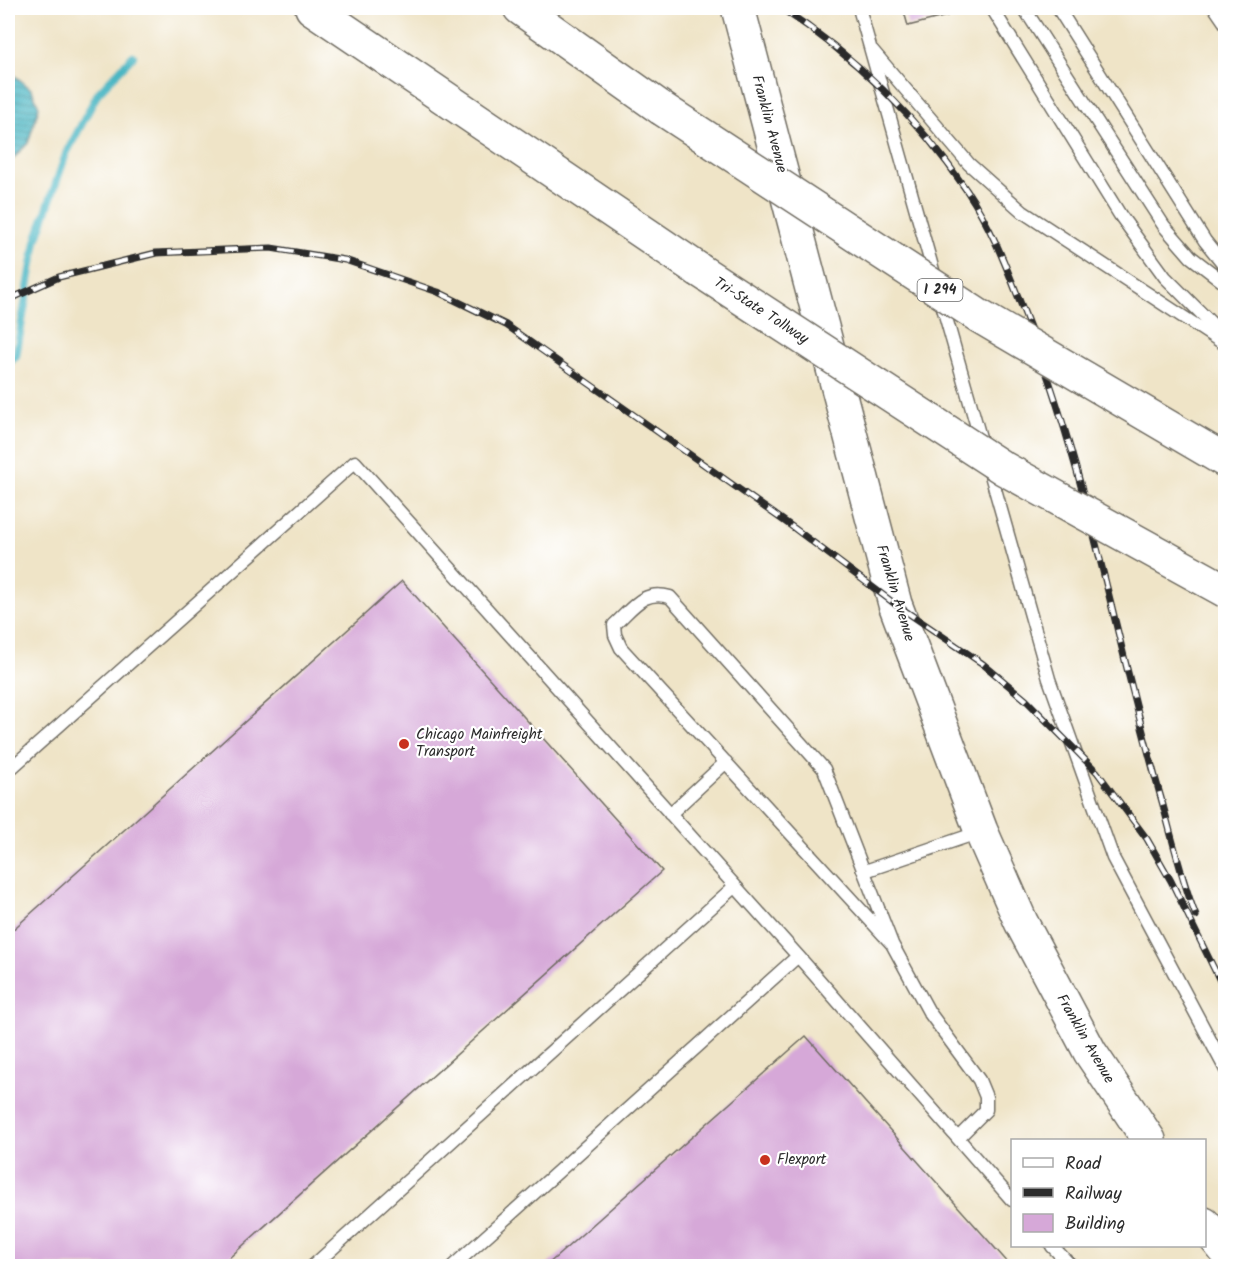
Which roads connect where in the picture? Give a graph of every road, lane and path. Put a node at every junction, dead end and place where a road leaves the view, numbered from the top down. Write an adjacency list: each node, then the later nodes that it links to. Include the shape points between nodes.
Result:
1 (312, 8): 16 (main road, Tri-State Tollway, bridge, via 699,270 1004,468)
2 (520, 8): 15 (main road, I 294, bridge, via 661,108 979,316)
3 (738, 8): 20 (main road, Franklin Avenue, via 895,604)
4 (859, 8): 10 (lane)
5 (992, 8): 13 (lane, via 1120,215 1165,277)
6 (1024, 8): 12 (lane, via 1164,226 1191,257)
7 (1058, 8): 11 (lane, via 1204,241)
8 (1215, 8): 9 (lane)
9 (1226, 24)
10 (870, 47): 14 (lane, via 969,164 1023,212); 25 (lane, via 1049,679 1113,858)
11 (1226, 267)
12 (1226, 284)
13 (1226, 338)
14 (1226, 345)
15 (1226, 460)
16 (1226, 591)
17 (726, 762): 19 (lane); 21 (lane, via 621,648 614,625 646,596 658,593 670,597 824,769); 23 (lane)
18 (8, 771): 19 (lane, via 355,462)
19 (670, 814): 22 (lane)
20 (981, 831): 21 (lane); 27 (main road, Franklin Avenue, via 1021,922 1090,1052)
21 (865, 871): 23 (lane)
22 (735, 886): 24 (lane); 32 (lane)
23 (892, 944): 26 (lane, via 929,1012 979,1080 986,1096 986,1110)
24 (798, 956): 26 (lane); 33 (lane)
25 (1226, 1070)
26 (958, 1138): 28 (lane)
27 (1148, 1139)
28 (1011, 1199)
29 (1206, 1226): 31 (main road)
30 (1054, 1247): 34 (lane)
31 (1226, 1251)
32 (313, 1266)
33 (453, 1266)
34 (1071, 1266)

